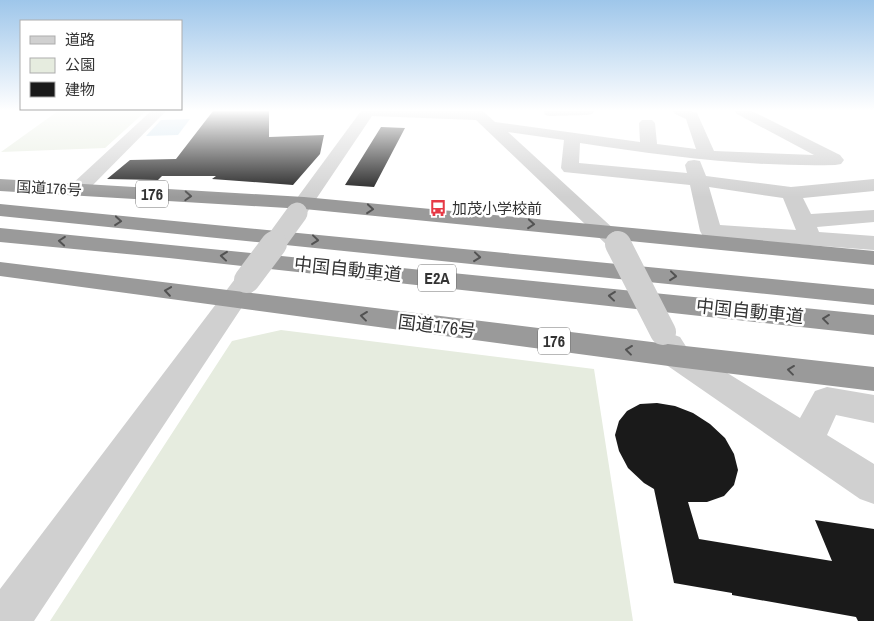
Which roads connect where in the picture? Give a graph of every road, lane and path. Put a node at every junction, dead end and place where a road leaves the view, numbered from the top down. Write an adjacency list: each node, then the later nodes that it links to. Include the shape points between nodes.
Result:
1 (129, 140): 16 (street)
2 (348, 140): 18 (street)
3 (507, 140): 23 (street)
4 (572, 140): 13 (street, via 570,168)
5 (587, 140): 10 (street)
6 (648, 140): 10 (street)
7 (679, 140): 11 (street)
8 (692, 140): 11 (street)
9 (797, 140): 12 (street)
10 (649, 148): 11 (street)
11 (692, 154): 12 (street, via 757,161); 13 (street)
12 (834, 160): 14 (street)
13 (697, 180): 17 (street); 24 (street)
14 (874, 184): 17 (street)
15 (0, 185): 16 (highway, 国道176号 / 176)
16 (78, 190): 18 (highway, 国道176号 / 176, one-way to 18)
17 (791, 194): 21 (street)
18 (300, 208): 23 (highway, 国道176号 / 176, one-way to 23); 28 (street, bridge)
19 (0, 210): 29 (highway, 中国自動車道 / E2A, one-way to 29)
20 (874, 216): 21 (street)
21 (808, 230): 24 (street); 25 (street)
22 (0, 235): 30 (highway, 中国自動車道 / E2A, one-way to 22)
23 (612, 236): 24 (highway, 国道176号 / 176); 31 (street, bridge)
24 (714, 237): 26 (highway, 国道176号 / 176)
25 (874, 243)
26 (874, 258)
27 (0, 269): 28 (highway, 国道176号 / 176, one-way to 27)
28 (240, 289): 31 (highway, 国道176号 / 176, one-way to 28); 36 (street)
29 (874, 298)
30 (874, 325)
31 (670, 344): 32 (highway, 国道176号 / 176, one-way to 31); 34 (street)
32 (874, 380)
33 (874, 409): 34 (street, via 827,400)
34 (806, 441): 35 (street)
35 (874, 486)
36 (6, 621)

